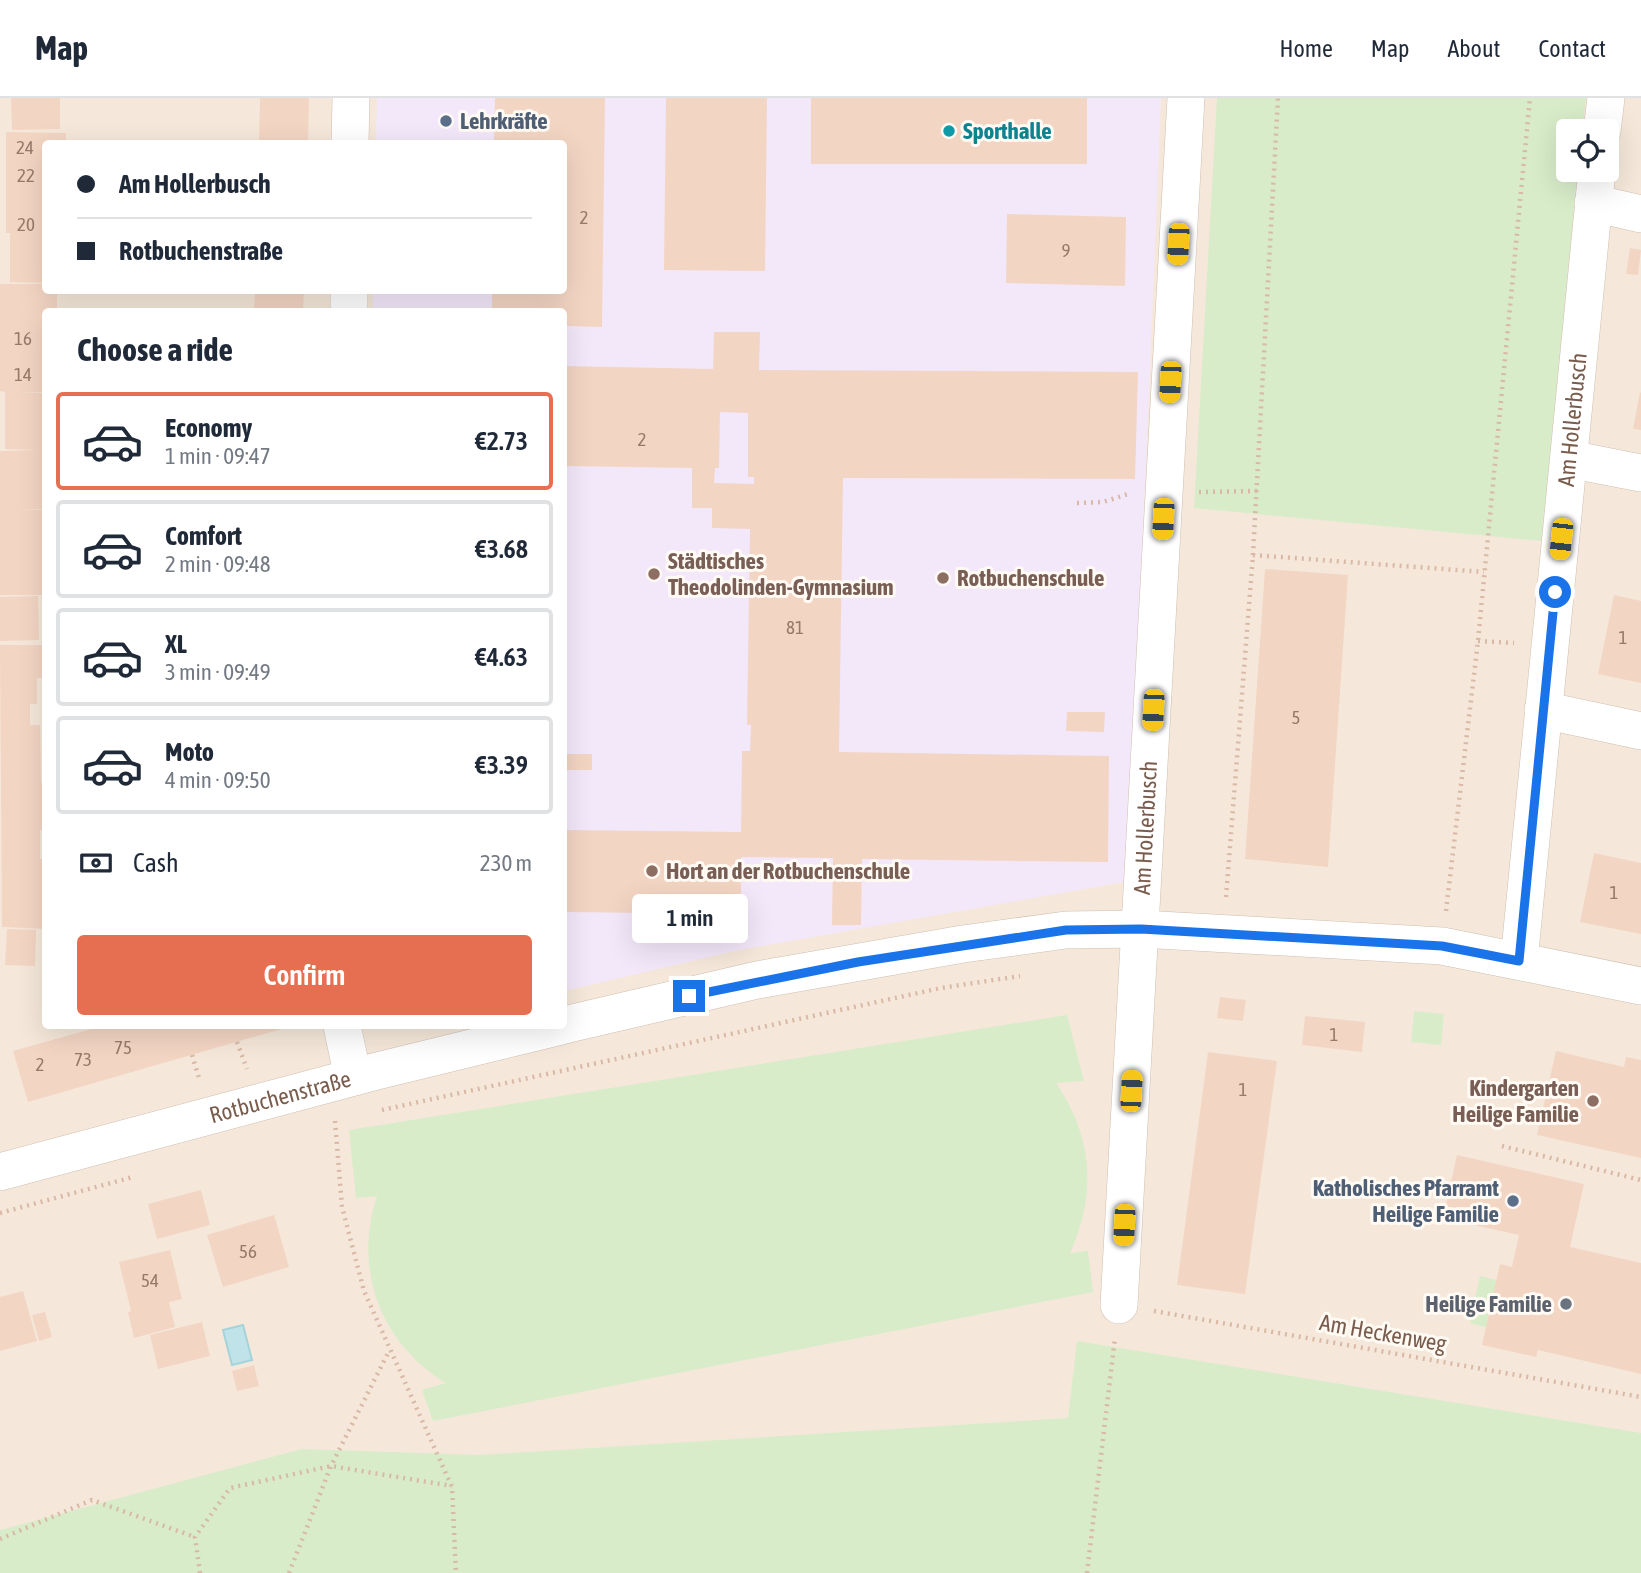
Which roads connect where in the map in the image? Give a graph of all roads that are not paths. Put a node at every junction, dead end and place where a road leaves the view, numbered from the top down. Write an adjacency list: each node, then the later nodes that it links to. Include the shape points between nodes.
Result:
1 (351, 98): 5 (street)
2 (1186, 98): 12 (street, Am Hollerbusch)
3 (1606, 98): 4 (street)
4 (1603, 119)
5 (350, 140)
6 (1595, 187): 7 (street); 8 (street, Am Hollerbusch)
7 (1641, 214)
8 (1569, 459): 9 (street); 10 (street, Am Hollerbusch)
9 (1641, 473)
10 (1543, 710): 11 (street); 13 (street, Am Hollerbusch)
11 (1641, 731)
12 (1141, 929): 13 (street, Am Hollerbusch, via 1442,946); 15 (street, Rotbuchenstraße, via 1066,930 963,944 757,981); 20 (street, Am Hollerbusch)
13 (1519, 961): 14 (street)
14 (1641, 985)
15 (567, 1024)
16 (343, 1029): 18 (street)
17 (546, 1029): 18 (street, Rotbuchenstraße)
18 (353, 1077): 19 (street, Rotbuchenstraße)
19 (0, 1172)
20 (1119, 1305)

